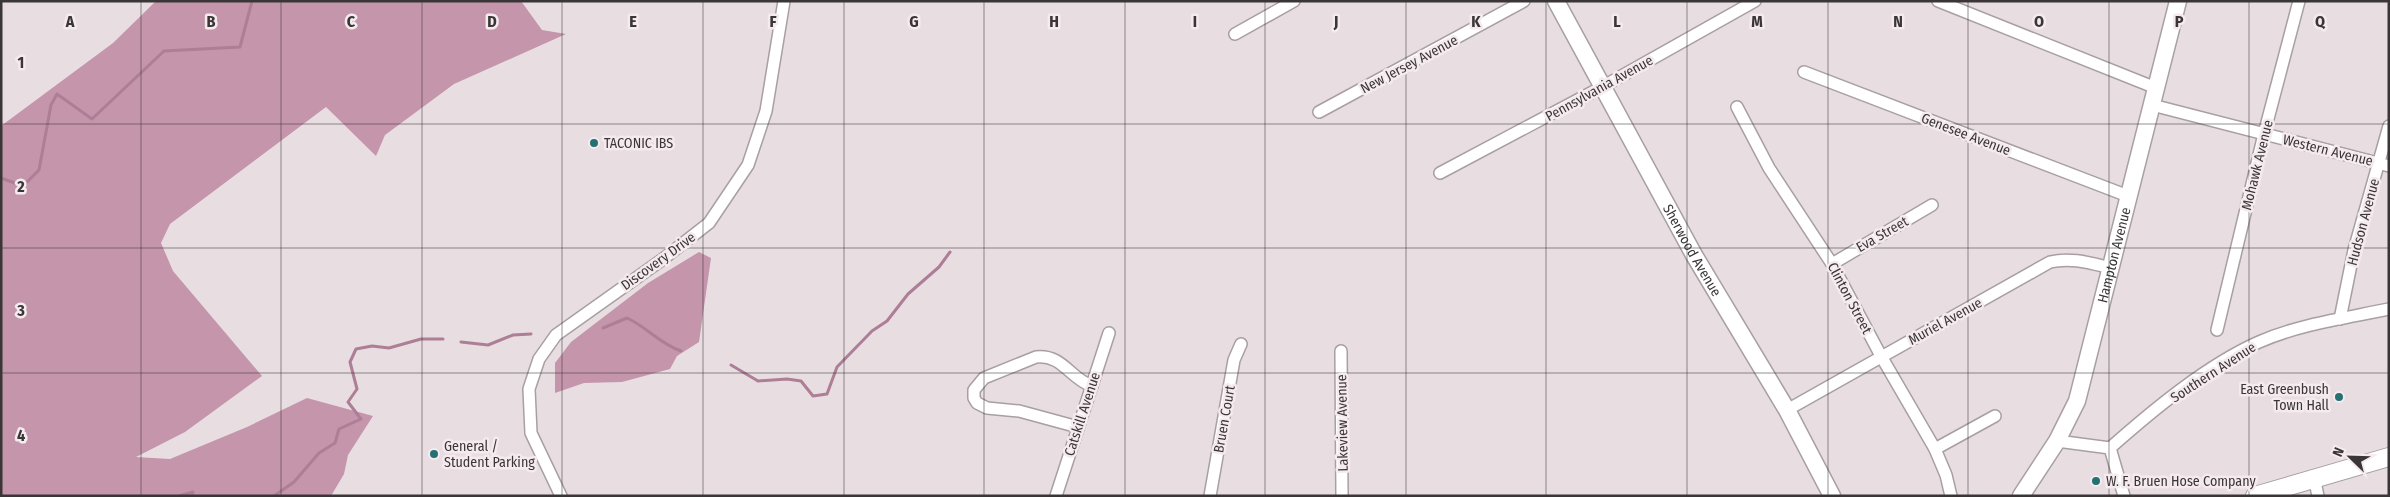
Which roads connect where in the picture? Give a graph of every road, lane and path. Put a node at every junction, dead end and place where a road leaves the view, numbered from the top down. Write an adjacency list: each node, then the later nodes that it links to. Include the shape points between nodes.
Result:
1 (784, 1): 40 (street, Discovery Drive, via 766,111 748,165 709,223 663,260 556,335 539,359 529,389 532,433)
2 (1294, 1): 9 (street)
3 (1524, 1): 15 (street, New Jersey Avenue)
4 (1556, 1): 11 (street, Sherwood Avenue)
5 (1756, 1): 11 (street, Pennsylvania Avenue)
6 (1938, 1): 12 (street)
7 (2178, 1): 12 (street, Hampton Avenue)
8 (2299, 1): 17 (street, Mohawk Avenue)
9 (1235, 34)
10 (1804, 72): 20 (street, Genesee Avenue)
11 (1602, 88): 19 (street, Pennsylvania Avenue); 32 (street, Sherwood Avenue, via 1694,255)
12 (2156, 88): 13 (street, Hampton Avenue)
13 (2152, 105): 17 (street, Western Avenue); 20 (street, Hampton Avenue)
14 (1737, 107): 22 (street, Clinton Street, via 1769,168)
15 (1319, 112)
16 (2389, 126): 18 (street, Hudson Avenue)
17 (2264, 134): 18 (street, Western Avenue); 26 (street, Mohawk Avenue)
18 (2384, 164): 25 (street, Hudson Avenue, via 2354,250)
19 (1440, 173)
20 (2128, 196): 23 (street, Hampton Avenue)
21 (1932, 205): 22 (street, Eva Street)
22 (1832, 264): 30 (street, Clinton Street)
23 (2111, 268): 30 (street, Muriel Avenue, via 2073,260 2050,262); 35 (street, Hampton Avenue, via 2077,401)
24 (2389, 309): 25 (street, Southern Avenue)
25 (2340, 319): 37 (street, Southern Avenue, via 2259,342 2192,382)
26 (2217, 330)
27 (1109, 333): 31 (street, Catskill Avenue)
28 (1241, 344): 42 (street, Bruen Court, via 1234,360)
29 (1340, 351): 43 (street, Lakeview Avenue)
30 (1881, 356): 32 (street, Muriel Avenue); 36 (street, Clinton Street)
31 (1092, 386): 34 (street, Catskill Avenue); 34 (street, via 1061,362 1044,356 984,378 974,390 977,403 987,408 1019,411)
32 (1787, 410): 44 (street, Sherwood Avenue)
33 (1995, 416): 36 (street)
34 (1078, 427): 41 (street, Catskill Avenue)
35 (2057, 441): 37 (street); 46 (street, Hampton Avenue)
36 (1935, 448): 45 (street, Clinton Street)
37 (2110, 448): 47 (street)
38 (2389, 457): 39 (main road)
39 (2314, 477): 48 (main road); 49 (street)
40 (562, 496)
41 (1056, 496)
42 (1210, 496)
43 (1342, 496)
44 (1832, 496)
45 (1951, 496)
46 (2021, 496)
47 (2124, 496)
48 (2255, 496)
49 (2318, 496)

